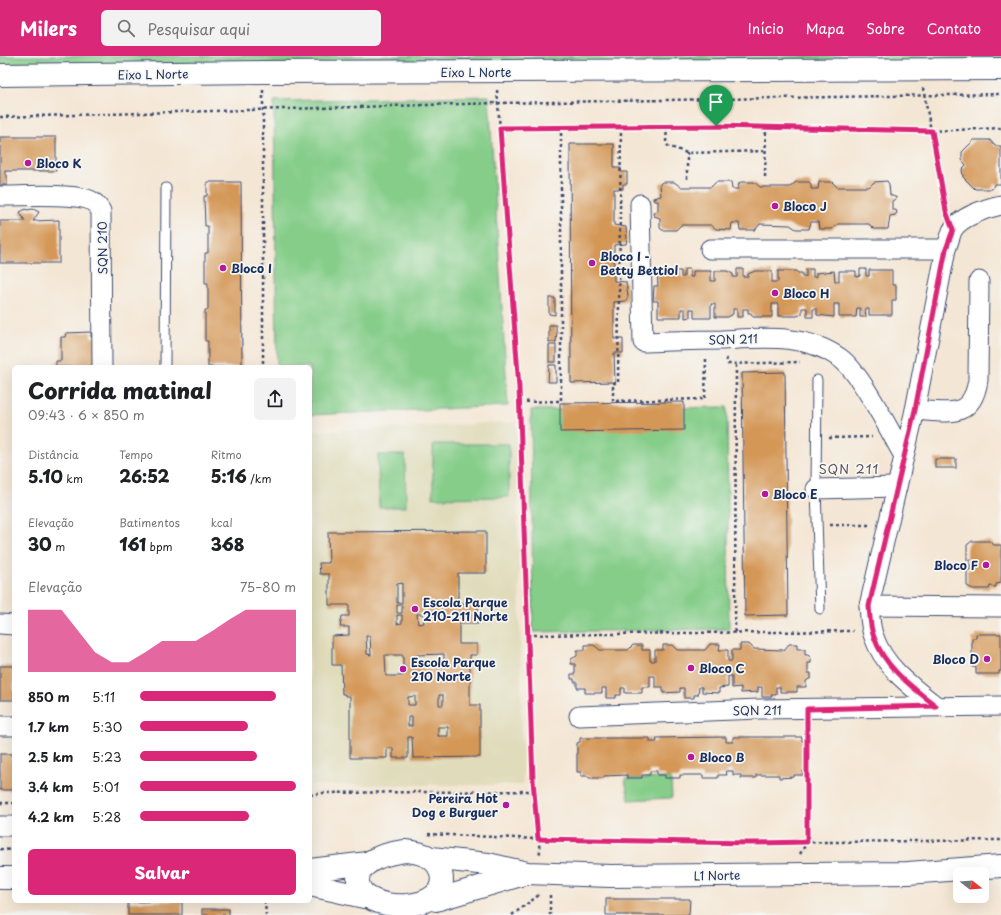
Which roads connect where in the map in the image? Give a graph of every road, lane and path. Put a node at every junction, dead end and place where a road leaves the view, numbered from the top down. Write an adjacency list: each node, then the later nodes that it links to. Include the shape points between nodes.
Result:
1 (922, 69): 2 (street, Eixo L Norte); 4 (street, Eixo L Norte); 7 (path)
2 (1001, 69)
3 (263, 72): 4 (street, Eixo L Norte); 5 (street, Eixo L Norte); 9 (path)
4 (496, 72): 8 (path)
5 (0, 75)
6 (1001, 94): 7 (path)
7 (923, 96): 8 (path); 17 (path)
8 (498, 103): 9 (path); 14 (path)
9 (263, 111): 10 (path); 34 (path)
10 (0, 117)
11 (766, 126): 13 (path); 17 (path); 18 (path)
12 (621, 127): 13 (path); 15 (path); 20 (path)
13 (667, 127): 19 (path, via 668,146)
14 (500, 128): 15 (path); 36 (path)
15 (561, 128): 36 (path, via 561,401)
16 (1001, 128): 17 (path)
17 (932, 131): 27 (path, via 946,211)
18 (765, 151): 19 (path); 21 (path)
19 (687, 153): 22 (path)
20 (620, 167)
21 (765, 177)
22 (687, 179)
23 (166, 188): 33 (lane)
24 (0, 196): 32 (street, SQN 210, via 88,199 96,203 101,211)
25 (640, 204): 38 (street, SQN 211, via 644,342 778,338 810,344 841,358 858,379)
26 (1001, 205): 27 (street, via 983,209)
27 (953, 230): 29 (street)
28 (710, 249): 29 (street)
29 (946, 249): 37 (street)
30 (979, 281): 37 (street, via 976,393 964,409 952,412)
31 (736, 363): 51 (path)
32 (102, 365)
33 (165, 365)
34 (263, 365)
35 (817, 380): 39 (lane)
36 (520, 402): 52 (path)
37 (915, 410): 40 (street)
38 (892, 436): 39 (path); 40 (street, SQN 211)
39 (816, 438): 42 (lane)
40 (904, 456): 41 (street)
41 (897, 487): 42 (street); 44 (street)
42 (816, 489): 43 (lane)
43 (817, 525): 44 (path); 47 (lane)
44 (888, 525): 45 (street)
45 (869, 606): 46 (street); 53 (street, via 873,636 882,655 905,680)
46 (1001, 607)
47 (820, 609)
48 (0, 624): 49 (street)
49 (12, 625)
50 (856, 631): 51 (path)
51 (735, 632): 52 (path)
52 (528, 635): 59 (path)
53 (936, 706): 54 (street, SQN 211); 55 (street, SQN 211)
54 (1001, 706)
55 (807, 709): 56 (street, SQN 211); 68 (path)
56 (579, 716)
57 (0, 726): 58 (street)
58 (12, 726)
59 (534, 791): 60 (path); 66 (path)
60 (312, 795)
61 (0, 803): 62 (path)
62 (12, 803)
63 (0, 826): 64 (street)
64 (12, 826)
65 (424, 834): 66 (path)
66 (538, 839): 68 (path); 74 (path)
67 (1001, 840): 68 (path)
68 (807, 842): 71 (path)
69 (0, 849): 70 (path)
70 (12, 850)
71 (799, 856)
72 (430, 858): 73 (street, via 416,852 392,852); 74 (street, L1 Norte, via 488,864); 88 (street, via 439,866 443,879 441,891)
73 (368, 863): 76 (street); 87 (street, via 357,881 360,890)
74 (534, 865): 77 (street, L1 Norte, via 610,876); 88 (street, L1 Norte)
75 (1001, 866): 77 (street, L1 Norte)
76 (312, 870)
77 (908, 873): 78 (street, L1 Norte)
78 (953, 877)
79 (0, 878): 80 (street)
80 (12, 878)
81 (989, 881): 82 (street)
82 (1001, 882)
83 (312, 886): 87 (street)
84 (539, 895): 90 (path)
85 (550, 895): 91 (path)
86 (265, 903): 89 (path)
87 (373, 905): 88 (street, via 407,910)
88 (430, 906)
89 (266, 915)
90 (512, 915)
91 (550, 915)

